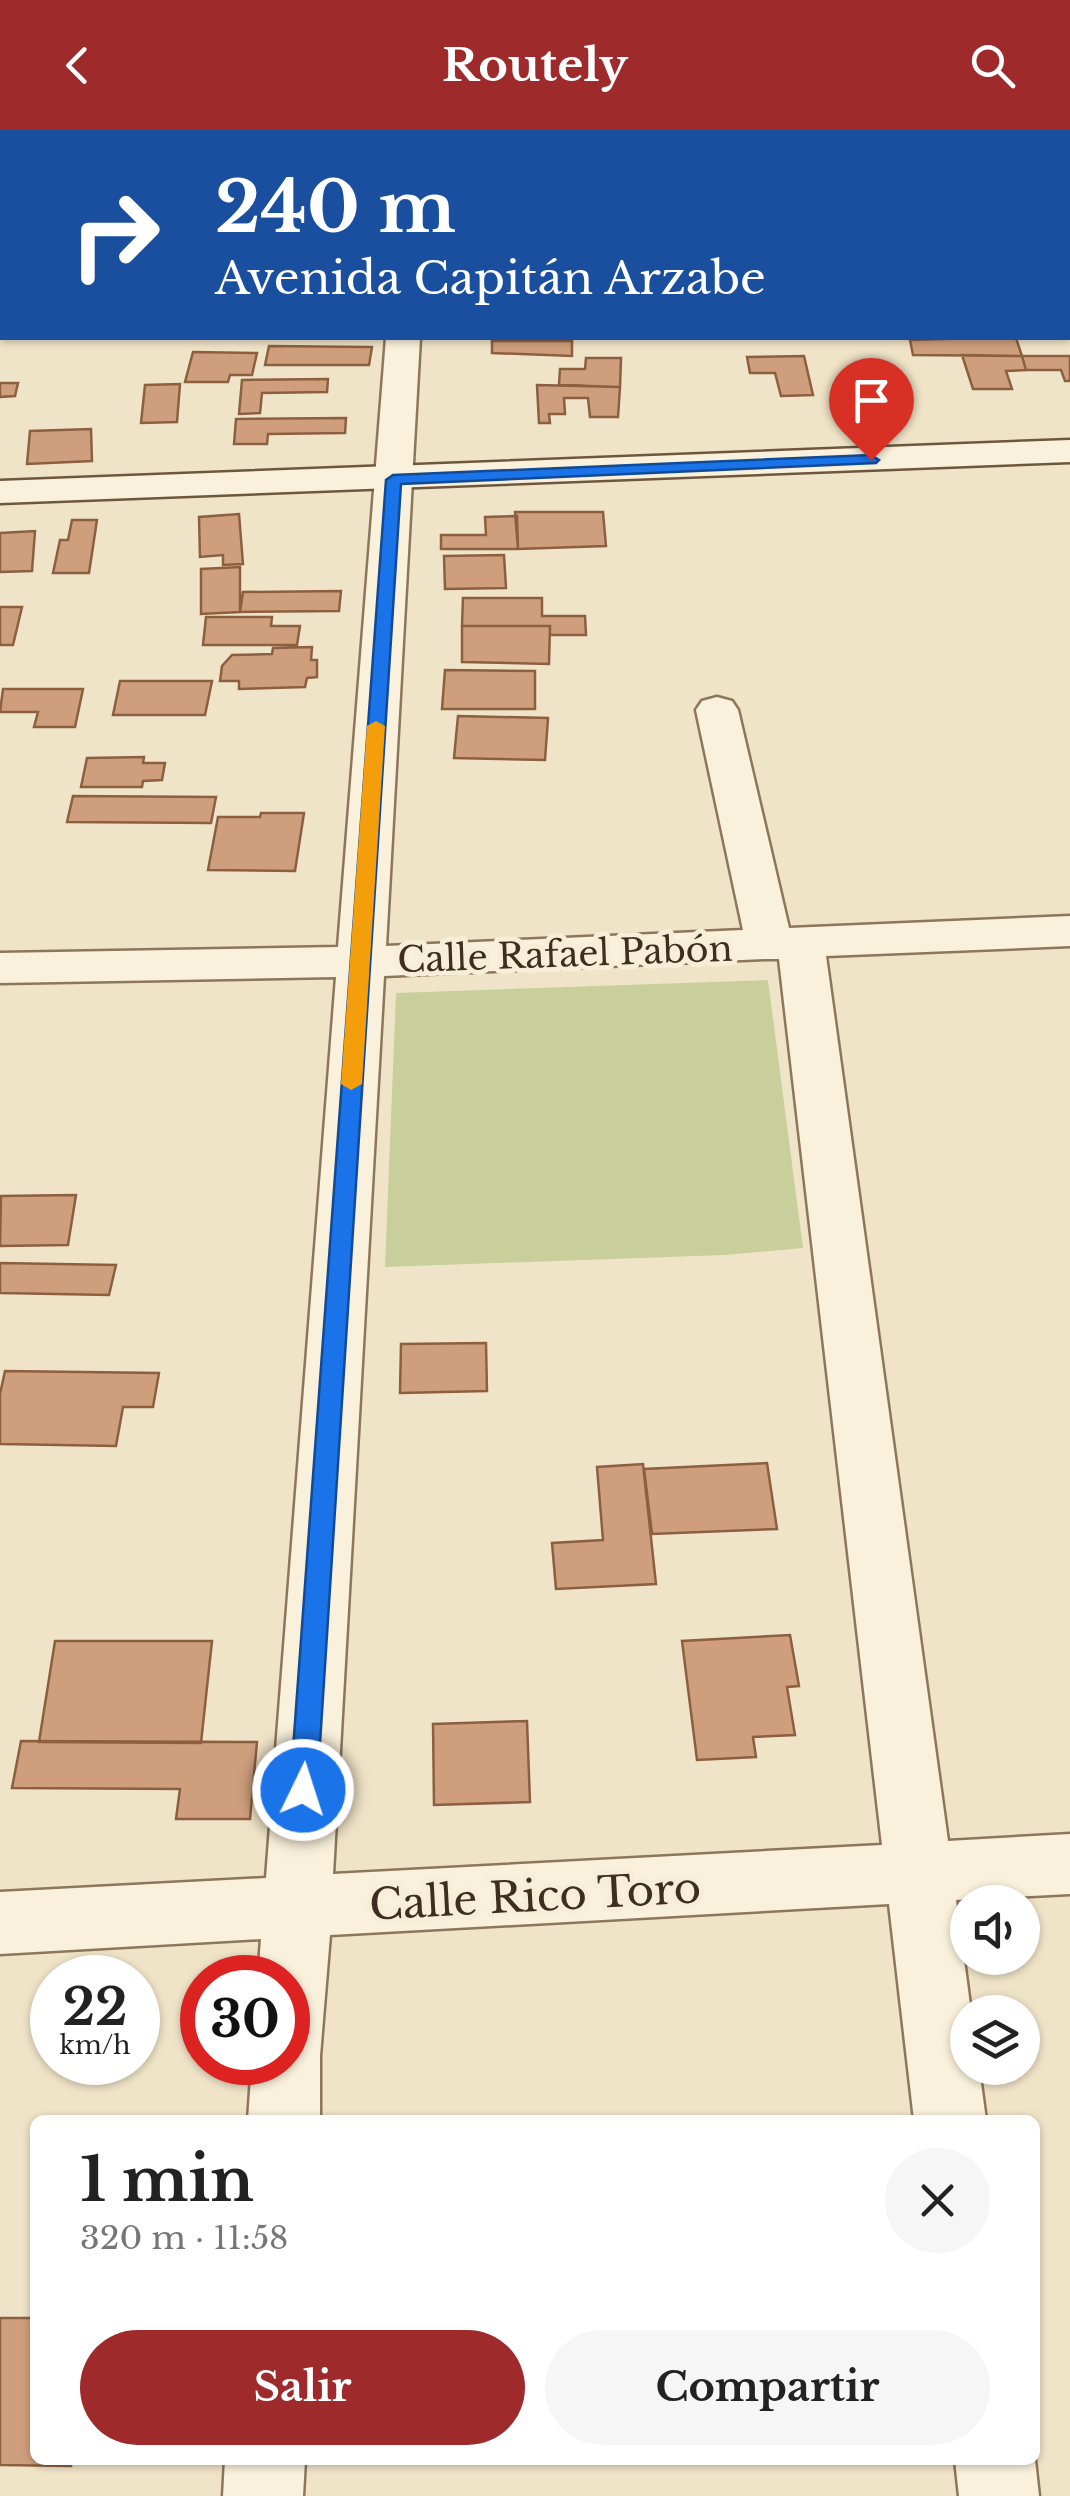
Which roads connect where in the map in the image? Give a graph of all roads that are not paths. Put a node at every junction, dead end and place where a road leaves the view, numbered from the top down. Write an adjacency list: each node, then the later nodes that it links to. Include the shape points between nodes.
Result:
1 (404, 340): 3 (street)
2 (1070, 451): 3 (street)
3 (393, 480): 4 (street); 8 (street)
4 (0, 492)
5 (717, 710): 7 (street)
6 (1070, 931): 7 (street, Calle Rafael Pabón)
7 (785, 945): 8 (street, Calle Rafael Pabón); 11 (street)
8 (360, 962): 9 (street, Calle Rafael Pabón); 12 (street)
9 (0, 968)
10 (1070, 1864): 11 (street, Calle Rico Toro)
11 (917, 1874): 12 (street, Calle Rico Toro); 17 (street)
12 (295, 1909): 13 (street, Calle Rico Toro); 14 (street)
13 (0, 1924)
14 (293, 1955)
15 (286, 2085): 16 (street)
16 (284, 2115)
17 (949, 2115)
18 (265, 2465): 20 (street)
19 (995, 2465): 21 (street)
20 (263, 2496)
21 (999, 2496)

